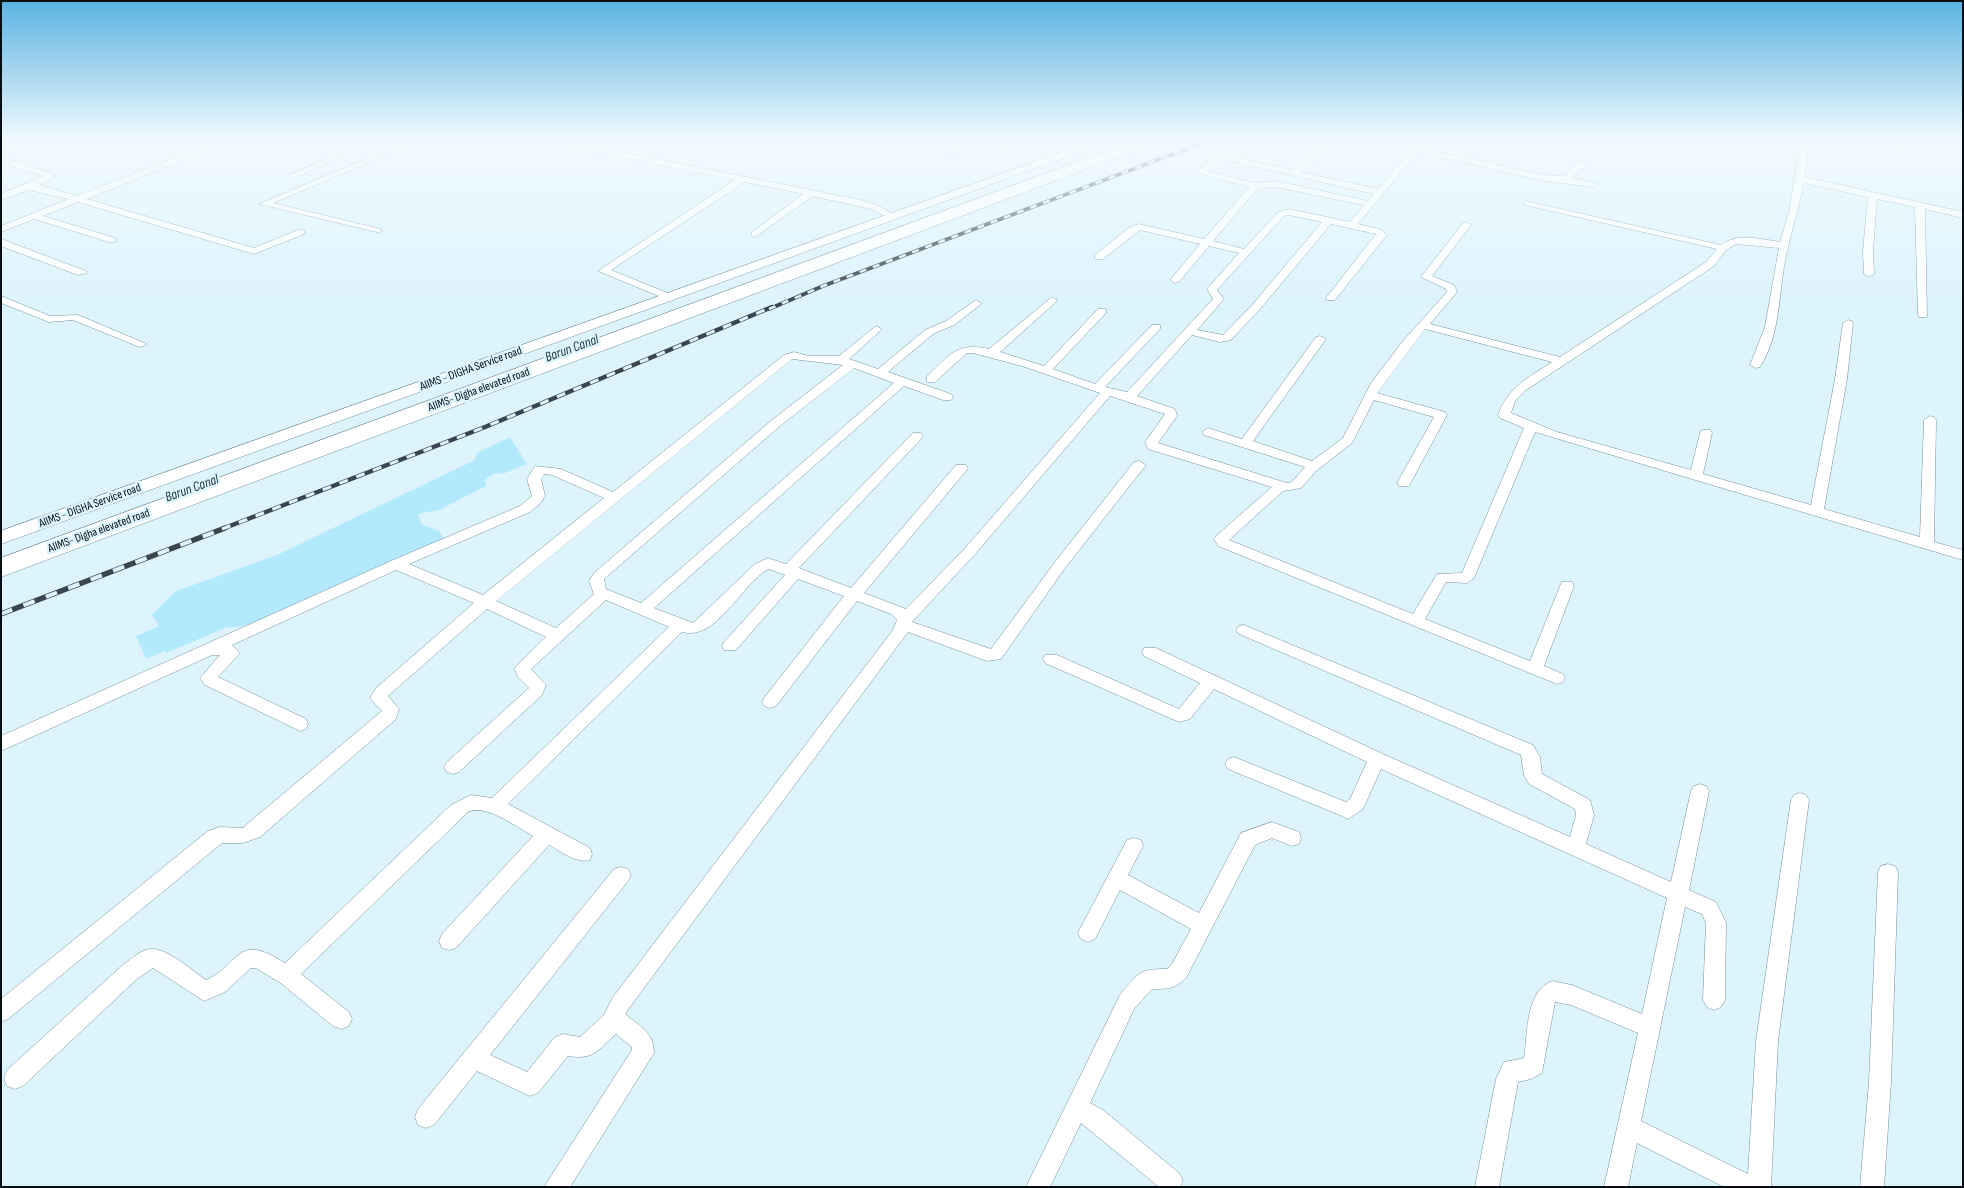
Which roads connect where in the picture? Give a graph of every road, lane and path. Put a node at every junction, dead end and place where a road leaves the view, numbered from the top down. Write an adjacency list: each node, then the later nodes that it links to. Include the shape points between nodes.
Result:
1 (63, 194): 16 (street)
2 (90, 194): 16 (street)
3 (286, 194): 27 (street, via 264,204)
4 (720, 194): 40 (street, via 603,271)
5 (809, 194): 29 (street)
6 (818, 194): 22 (street, via 869,205)
7 (956, 194): 22 (main road, AIIMS - DIGHA Service road)
8 (978, 194): 82 (highway, AIIMS- Digha elevated road)
9 (1004, 194): 85 (highway, AIIMS- Digha elevated road)
10 (1248, 194): 32 (street)
11 (1325, 194): 18 (street)
12 (1377, 194): 18 (street)
13 (1797, 194): 33 (street)
14 (1873, 194): 38 (street)
15 (1875, 194): 19 (street)
16 (79, 199): 21 (street); 28 (street, via 256,252)
17 (1528, 203): 34 (street)
18 (1370, 204): 24 (street)
19 (1920, 205): 20 (street); 46 (street)
20 (1963, 215)
21 (34, 216): 26 (street); 30 (street)
22 (893, 217): 40 (main road, AIIMS - DIGHA Service road)
23 (1328, 221): 24 (street); 35 (street, via 1283,213); 51 (street, via 1227,338)
24 (1352, 225): 41 (street, via 1382,235)
25 (1466, 225): 48 (street, via 1426,276 1427,280 1452,289)
26 (1, 229)
27 (378, 230)
28 (301, 232)
29 (755, 234)
30 (112, 240)
31 (1, 242): 37 (street)
32 (1206, 243): 35 (street); 36 (street, via 1137,227); 39 (street)
33 (1785, 246): 34 (street, via 1738,240); 57 (street, via 1780,260 1771,327)
34 (1723, 248): 56 (street, via 1713,262)
35 (1246, 252): 51 (street, via 1212,289 1220,299)
36 (1099, 258)
37 (82, 273)
38 (1869, 274)
39 (1175, 280)
40 (672, 298): 80 (main road, AIIMS - DIGHA Service road)
41 (1331, 298)
42 (1, 299): 53 (street, via 49,319 74,317)
43 (1052, 300): 54 (street)
44 (976, 303): 59 (street, via 950,324 928,332)
45 (1102, 312): 58 (street)
46 (1924, 315)
47 (1848, 324): 79 (street)
48 (1422, 325): 56 (street); 63 (street)
49 (1156, 327): 62 (street)
50 (876, 329): 55 (street)
51 (1189, 331): 64 (street, via 1132,394)
52 (1320, 339): 71 (street)
53 (141, 344)
54 (992, 353): 58 (street); 60 (street, via 966,349)
55 (847, 361): 59 (street); 78 (street, via 824,356 812,359 788,356); 88 (street, via 599,576 596,581)
56 (1562, 361): 67 (street, via 1522,386 1509,400 1504,416)
57 (1756, 365)
58 (1045, 371): 62 (street)
59 (880, 373): 61 (street)
60 (931, 378)
61 (902, 381): 65 (street); 91 (street)
62 (1103, 390): 64 (street); 93 (street, via 972,549)
63 (1370, 395): 73 (street, via 1352,435); 76 (street, via 1441,416)
64 (1125, 396): 77 (street, via 1171,412 1152,442 1153,446)
65 (947, 397)
66 (1930, 420): 81 (street)
67 (1531, 427): 75 (street); 92 (street, via 1467,578 1442,577)
68 (1208, 432): 71 (street)
69 (1706, 433): 75 (street)
70 (917, 436): 86 (street)
71 (1246, 444): 73 (street)
72 (1138, 465): 93 (street, via 995,655 987,655)
73 (1314, 466): 77 (street, via 1296,485)
74 (960, 468): 89 (street)
75 (1696, 477): 79 (street)
76 (1404, 483)
77 (1284, 486): 92 (street, via 1224,534 1221,541)
78 (615, 498): 84 (street, via 556,472 540,469 534,479 540,494 532,504); 90 (street)
79 (1817, 511): 81 (street)
80 (1, 538)
81 (1927, 544): 83 (street)
82 (1, 553)
83 (1963, 555)
84 (396, 564): 90 (street); 98 (street)
85 (1, 568)
86 (793, 571): 89 (street); 94 (street, via 773,563 764,564 700,627 691,629); 97 (street)
87 (1567, 586): 101 (street)
88 (601, 594): 91 (street, via 610,594); 96 (street)
89 (854, 594): 93 (street, via 903,614); 104 (street)
90 (485, 602): 96 (street); 127 (street, via 379,694 379,700 391,709 386,718 253,831 242,837 224,833 215,837)
91 (644, 609): 94 (street)
92 (1417, 620): 101 (street)
93 (904, 623): 129 (street, via 620,1004)
94 (680, 625): 112 (street)
95 (1244, 630): 116 (street, via 1527,750 1532,758 1535,780 1584,805 1585,814)
96 (556, 635): 109 (street, via 522,668 538,685 536,691)
97 (730, 646)
98 (212, 649): 105 (street, via 232,653 211,672 208,678 211,681); 106 (street)
99 (1150, 652): 103 (street)
100 (1051, 659): 103 (street, via 1176,716 1184,714)
101 (1535, 668): 102 (street)
102 (1557, 678)
103 (1211, 681): 107 (street)
104 (770, 702)
105 (300, 724)
106 (1, 744)
107 (1376, 758): 108 (street, via 1357,804 1348,811); 116 (street)
108 (1234, 764)
109 (453, 767)
110 (1700, 791): 121 (street)
111 (1800, 800): 137 (street)
112 (495, 806): 113 (street); 125 (street, via 475,800 463,805)
113 (547, 834): 117 (street); 124 (street)
114 (1292, 838): 122 (street, via 1272,830 1248,839)
115 (1134, 846): 120 (street)
116 (1576, 848): 121 (street)
117 (583, 854)
118 (1888, 872): 142 (street, via 1880,1082)
119 (621, 875): 131 (street)
120 (1116, 878): 122 (street); 123 (street)
121 (1678, 893): 126 (street, via 1708,908 1714,916); 130 (street)
122 (1203, 925): 133 (street, via 1179,972 1171,979 1147,979 1127,1002)
123 (1088, 933)
124 (449, 941)
125 (285, 976): 128 (street); 132 (street, via 263,962 250,959 212,989 204,991 160,960 146,960)
126 (1714, 1000)
127 (1, 1012)
128 (340, 1019)
129 (615, 1020): 131 (street, via 584,1048 563,1045 530,1085); 138 (street, via 642,1042 643,1053)
130 (1649, 1028): 135 (street); 140 (street, via 1572,995 1552,991 1546,995 1534,1065 1512,1070 1507,1079)
131 (473, 1058): 134 (street)
132 (15, 1078)
133 (1076, 1108): 136 (street, via 1095,1118); 139 (street)
134 (426, 1116)
135 (1628, 1126): 137 (street); 141 (street)
136 (1171, 1181)
137 (1747, 1185)
138 (556, 1187)
139 (1038, 1187)
140 (1486, 1187)
141 (1616, 1187)
142 (1872, 1187)

